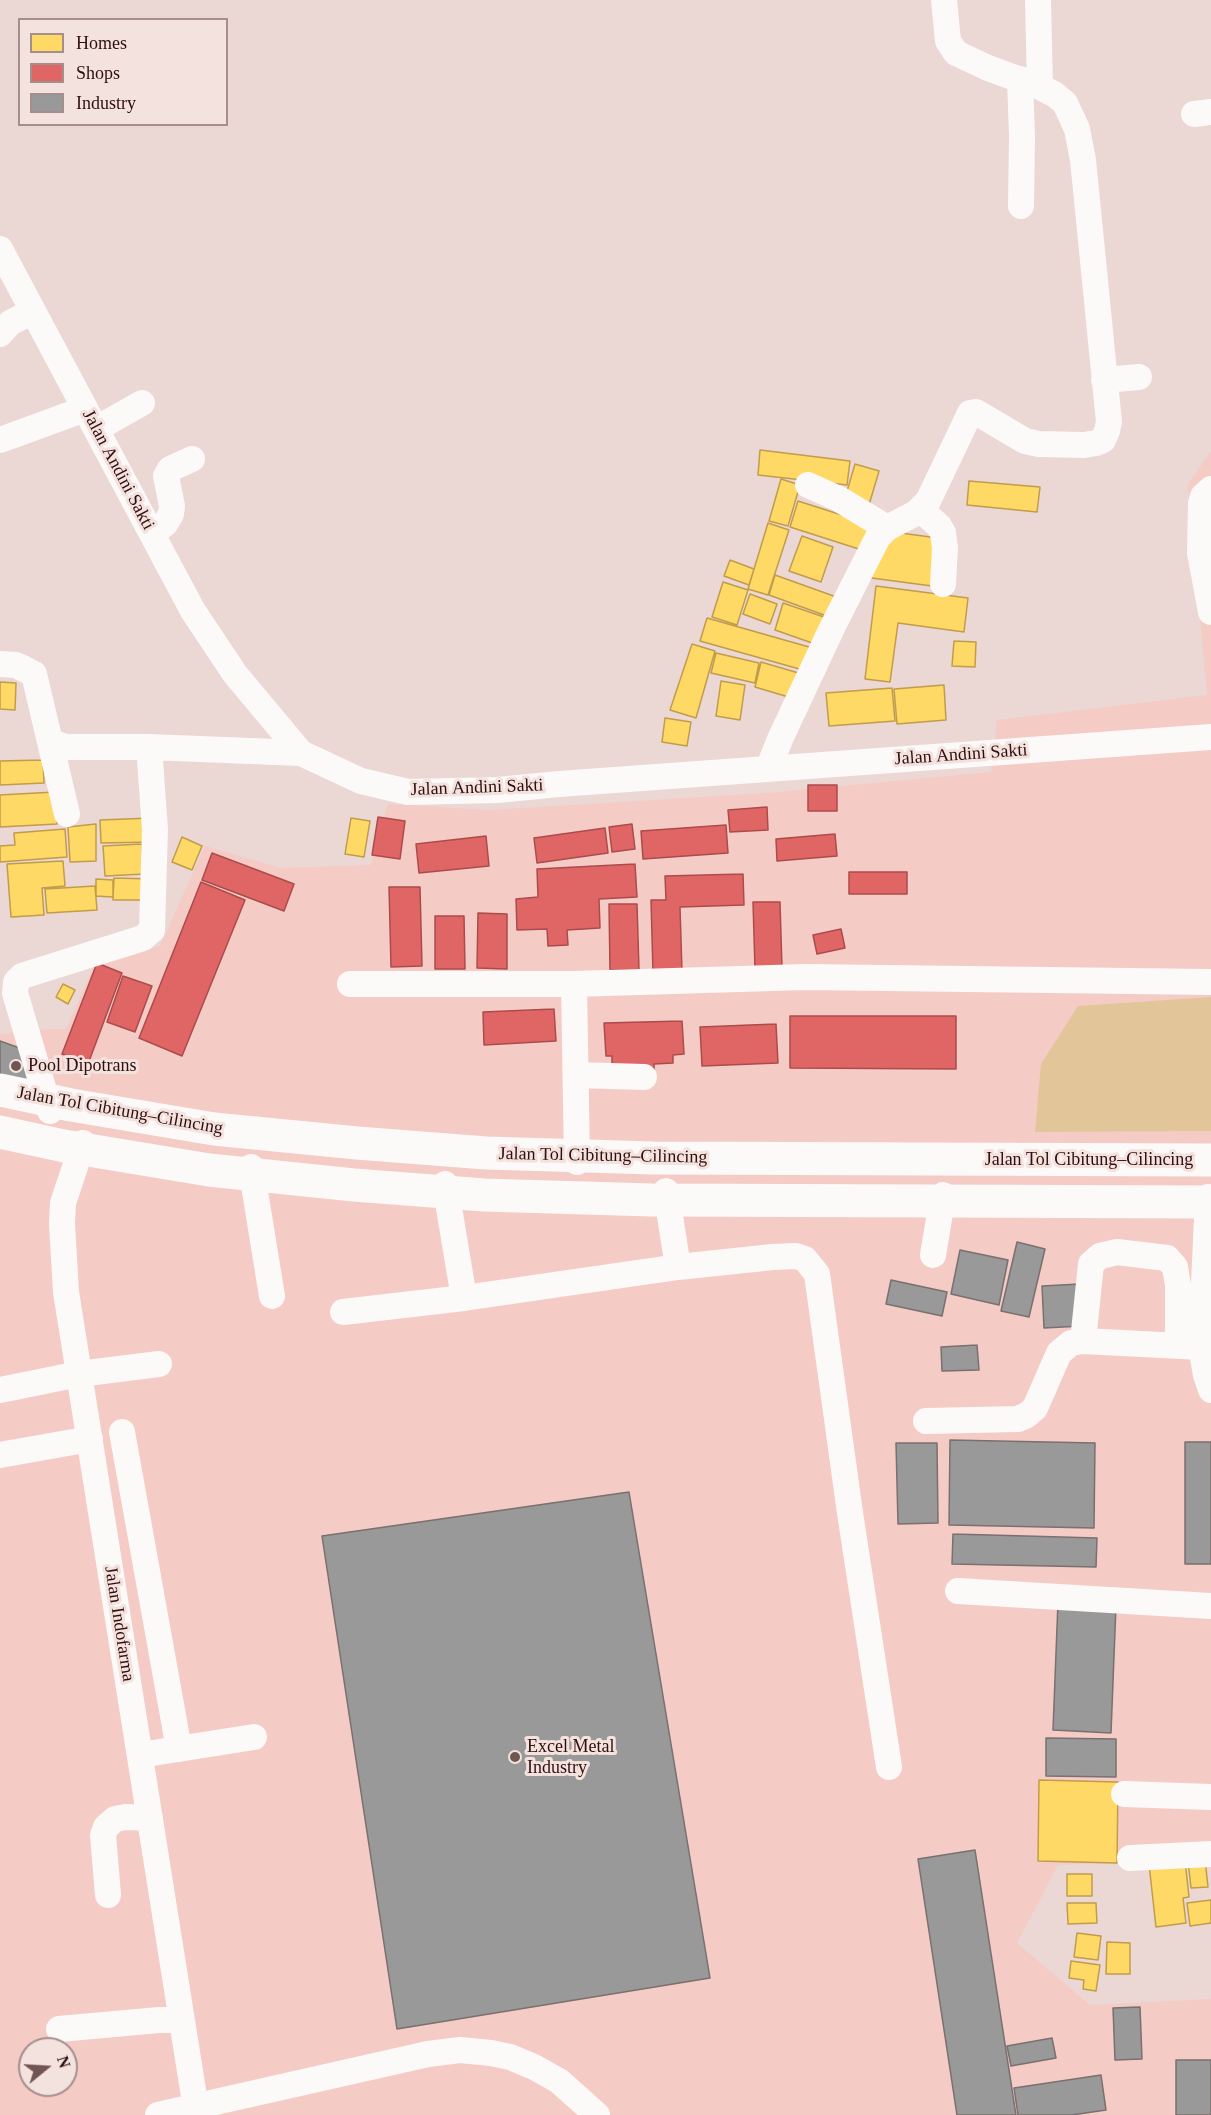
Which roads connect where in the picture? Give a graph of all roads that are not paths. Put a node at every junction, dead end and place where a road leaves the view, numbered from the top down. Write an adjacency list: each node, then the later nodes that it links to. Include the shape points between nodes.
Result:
1 (944, 0): 3 (street, via 948,41 956,53)
2 (1038, 0): 3 (street)
3 (1030, 83): 4 (street); 9 (street, via 1065,103 1077,129)
4 (1021, 206)
5 (0, 249): 6 (street, Jalan Andini Sakti)
6 (33, 311): 7 (street, via 10,323); 11 (street, Jalan Andini Sakti)
7 (0, 334)
8 (1139, 377): 9 (street)
9 (1104, 380): 16 (street, via 1107,431 1103,440 1096,443 1025,441 976,412 970,413 928,501)
10 (142, 403): 11 (street)
11 (91, 419): 12 (street); 18 (street, Jalan Andini Sakti)
12 (0, 440)
13 (192, 459): 18 (street, via 170,469 166,476 171,514)
14 (808, 485): 17 (street)
15 (1211, 489): 19 (street, via 1201,503)
16 (920, 509): 17 (street); 20 (street, via 943,533)
17 (887, 528): 27 (street, via 878,537 832,628)
18 (152, 533): 26 (street, Jalan Andini Sakti, via 193,611 235,674)
19 (1206, 553): 21 (street)
20 (943, 584)
21 (1211, 610)
22 (0, 664): 24 (street, via 16,665 34,674)
23 (1211, 737): 27 (street, Jalan Andini Sakti)
24 (50, 742): 25 (street, via 66,747); 28 (street)
25 (149, 747): 26 (street); 35 (street, via 155,829 152,930 143,938 22,976 16,982 15,993)
26 (301, 753): 27 (street, Jalan Andini Sakti, via 361,780 408,792 498,790)
27 (773, 758)
28 (67, 814)
29 (1211, 982): 31 (street, via 805,977)
30 (350, 984): 31 (street)
31 (574, 984): 32 (street)
32 (577, 1075): 33 (street); 39 (street)
33 (644, 1077)
34 (0, 1090): 38 (highway, Jalan Tol Cibitung–Cilincing, via 214,1129 486,1153 653,1158)
35 (50, 1111)
36 (0, 1132): 44 (highway, via 209,1170 484,1195 652,1200)
37 (83, 1143): 53 (street, Jalan Indofarma, via 63,1203 62,1224 66,1292)
38 (1211, 1160)
39 (577, 1162)
40 (251, 1167): 47 (street)
41 (445, 1184): 48 (street)
42 (666, 1191): 46 (street)
43 (943, 1195): 45 (street)
44 (1210, 1199): 51 (street)
45 (933, 1255)
46 (678, 1267): 48 (street); 65 (street, via 796,1256 805,1259 817,1274)
47 (272, 1296)
48 (464, 1298): 49 (street)
49 (343, 1312)
50 (1083, 1341): 51 (street); 51 (street, via 1091,1264 1100,1256 1117,1252 1167,1258 1175,1267); 56 (street, via 1071,1343 1059,1353 1035,1408 1027,1415 1018,1419)
51 (1190, 1347): 55 (street)
52 (159, 1364): 53 (street)
53 (80, 1374): 54 (street); 58 (street, Jalan Indofarma)
54 (0, 1390)
55 (1211, 1390)
56 (926, 1421)
57 (122, 1432): 63 (street)
58 (90, 1439): 59 (street); 64 (street, Jalan Indofarma)
59 (0, 1455)
60 (958, 1591): 61 (street)
61 (1211, 1605)
62 (254, 1737): 63 (street)
63 (179, 1749): 64 (street)
64 (140, 1755): 68 (street, Jalan Indofarma)
65 (889, 1767)
66 (1124, 1794): 67 (street)
67 (1211, 1797)
68 (150, 1818): 71 (street, via 115,1819 106,1827 103,1835); 72 (street, Jalan Indofarma)
69 (1211, 1854): 70 (street)
70 (1130, 1858)
71 (108, 1895)
72 (181, 2020): 73 (street); 74 (street, Jalan Indofarma)
73 (59, 2029)
74 (196, 2110): 75 (street); 76 (street, via 428,2054 460,2050 510,2057 534,2067 559,2081)
75 (158, 2115)
76 (597, 2115)

